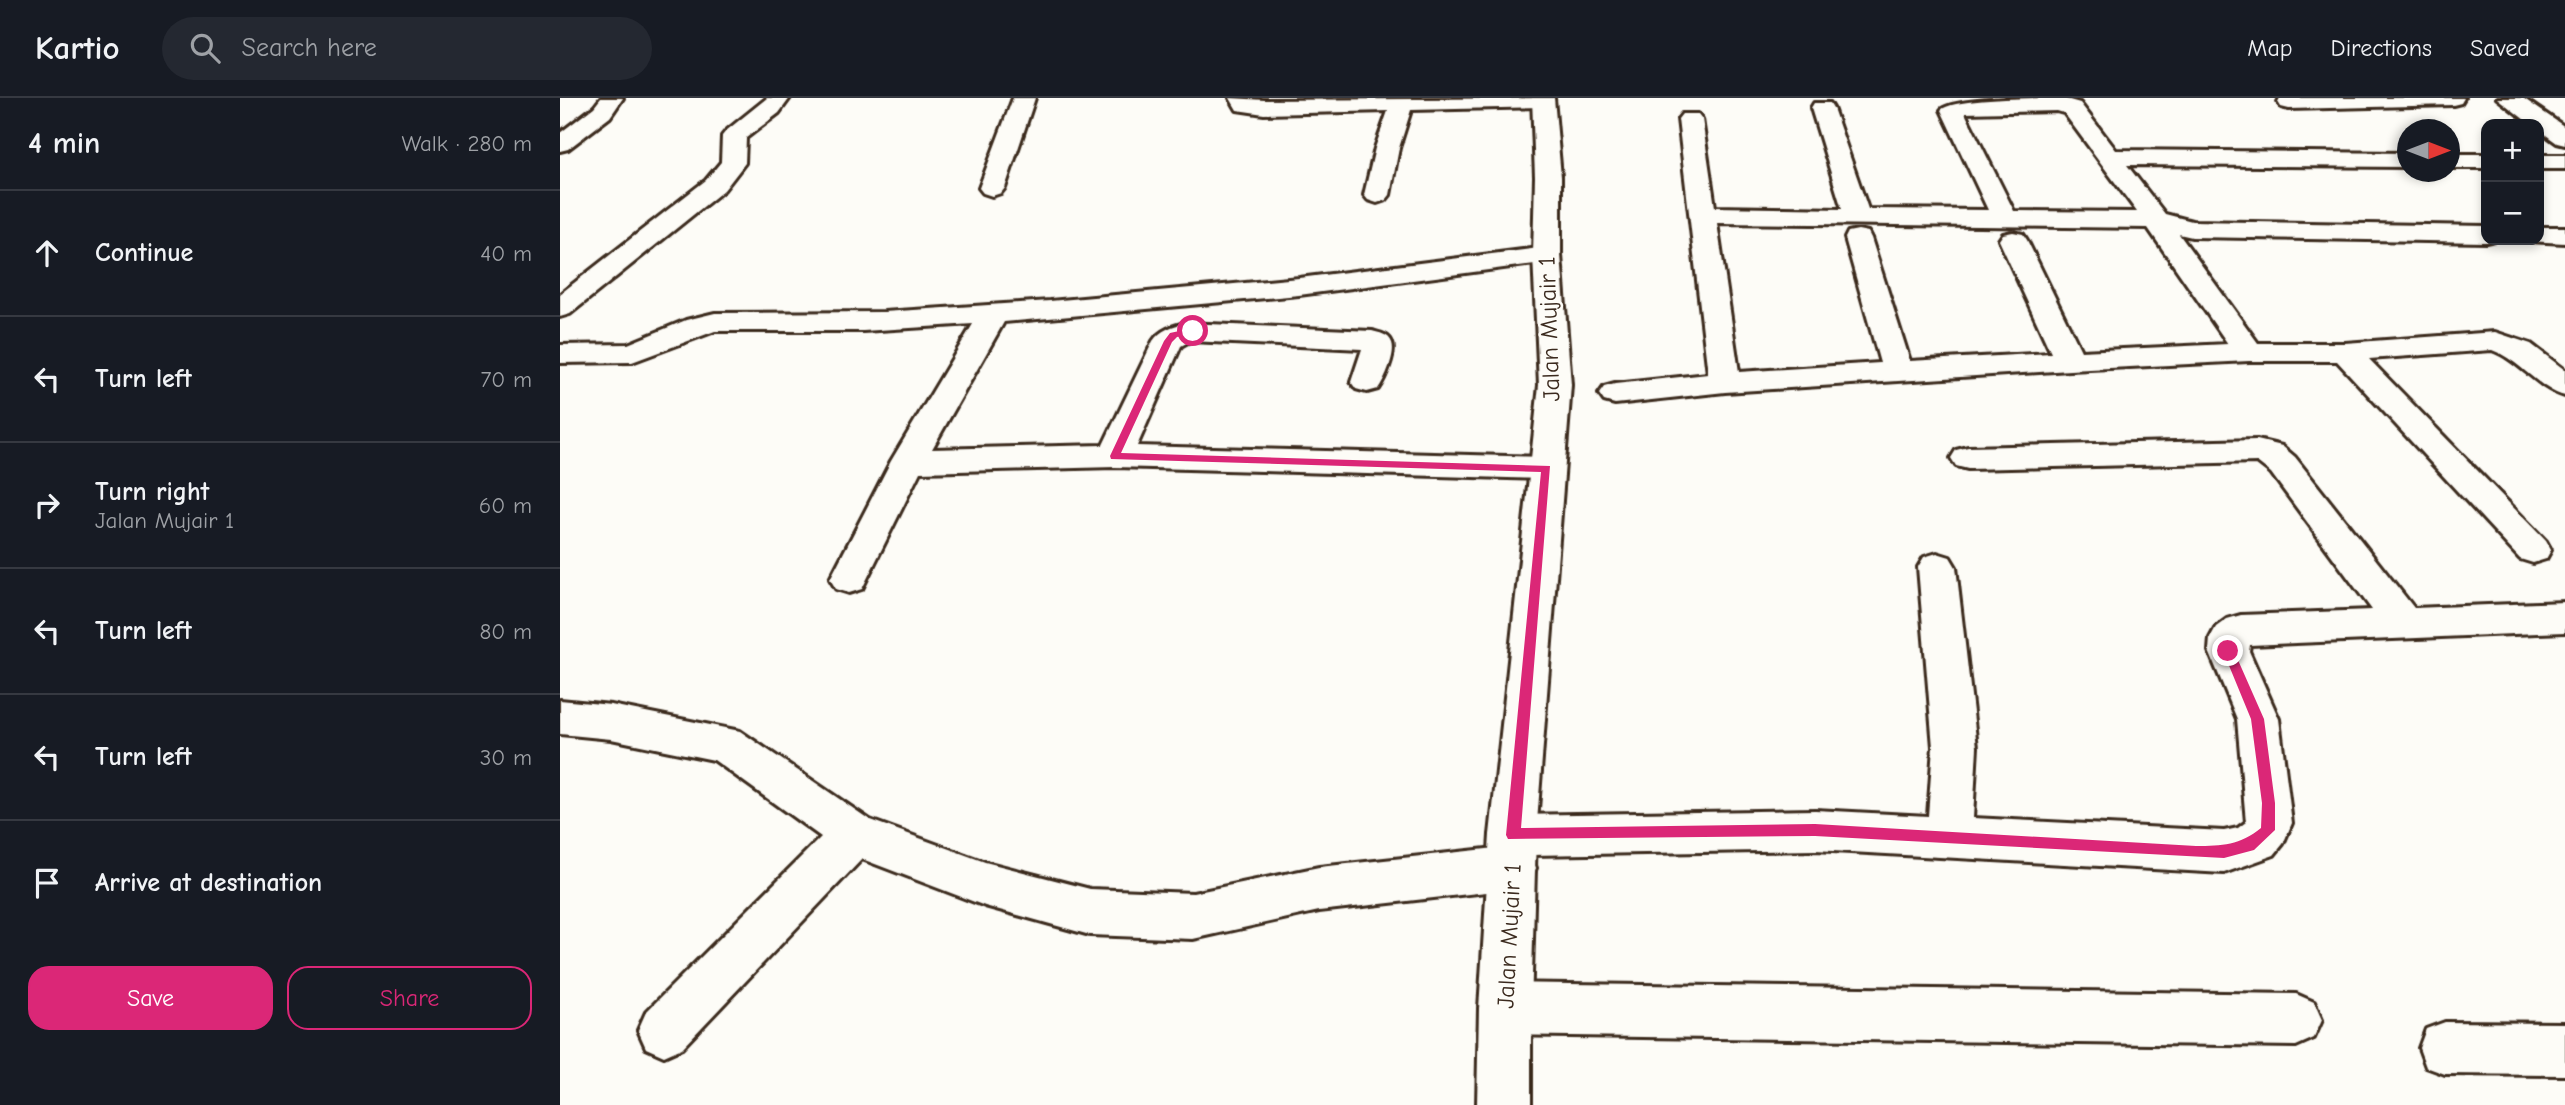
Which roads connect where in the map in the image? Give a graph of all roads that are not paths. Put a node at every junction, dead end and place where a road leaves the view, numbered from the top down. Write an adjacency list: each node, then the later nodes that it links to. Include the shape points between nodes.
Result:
1 (612, 98): 13 (street, via 602,112)
2 (779, 98): 30 (street, via 734,136 733,163 715,186)
3 (1024, 98): 20 (street)
4 (1241, 98): 9 (street, via 1245,105 1255,107)
5 (2453, 98): 8 (street)
6 (2508, 98): 12 (street)
7 (1543, 99): 9 (street); 29 (street, Jalan Mujair 1)
8 (2289, 102)
9 (1402, 104): 21 (street)
10 (1822, 108): 23 (street)
11 (1690, 119): 22 (street)
12 (2565, 138)
13 (560, 144)
14 (2108, 157): 15 (street); 24 (street, via 2068,106 1956,108 1951,112); 25 (street)
15 (2397, 160)
16 (2460, 161): 17 (street)
17 (2481, 161)
18 (2544, 162): 19 (street)
19 (2565, 162)
20 (992, 188)
21 (1377, 195)
22 (1702, 227): 23 (street); 38 (street)
23 (1857, 227): 24 (street); 36 (street)
24 (2009, 228): 25 (street); 35 (street)
25 (2172, 229): 26 (street); 32 (street)
26 (2481, 234)
27 (2544, 235): 28 (street)
28 (2565, 235)
29 (1547, 255): 31 (street, via 1395,277); 44 (street, Jalan Mujair 1, via 1555,385)
30 (560, 308)
31 (993, 315): 34 (street, via 860,323 715,322 632,353); 43 (street)
32 (2249, 352): 33 (street); 35 (street)
33 (2344, 352): 39 (street, via 2495,341 2520,350); 45 (street)
34 (560, 354)
35 (2070, 361): 36 (street)
36 (1898, 373): 38 (street)
37 (1367, 382): 41 (street, via 1377,351 1372,340 1174,335)
38 (1725, 382): 40 (street)
39 (2565, 386)
40 (1615, 394)
41 (1115, 456): 43 (street); 44 (street)
42 (1968, 458): 49 (street, via 2220,451 2270,454 2283,464)
43 (908, 461): 47 (street)
44 (1547, 468): 53 (street, Jalan Mujair 1)
45 (2533, 550)
46 (1937, 567): 52 (street, via 1955,747)
47 (849, 579)
48 (2565, 617): 49 (street)
49 (2404, 624): 52 (street, via 2241,630 2230,638 2228,651 2258,719 2269,803 2268,830 2249,846 2196,852)
50 (560, 718): 51 (street, via 611,722 725,744)
51 (854, 835): 53 (street, via 985,884 1090,912 1192,916); 56 (street)
52 (1948, 838): 53 (street, via 1815,830)
53 (1513, 851): 54 (street, Jalan Mujair 1)
54 (1505, 1009): 55 (street); 59 (street, Jalan Mujair 1)
55 (2296, 1020)
56 (664, 1030)
57 (2445, 1048): 58 (street)
58 (2565, 1049)
59 (1504, 1105)

